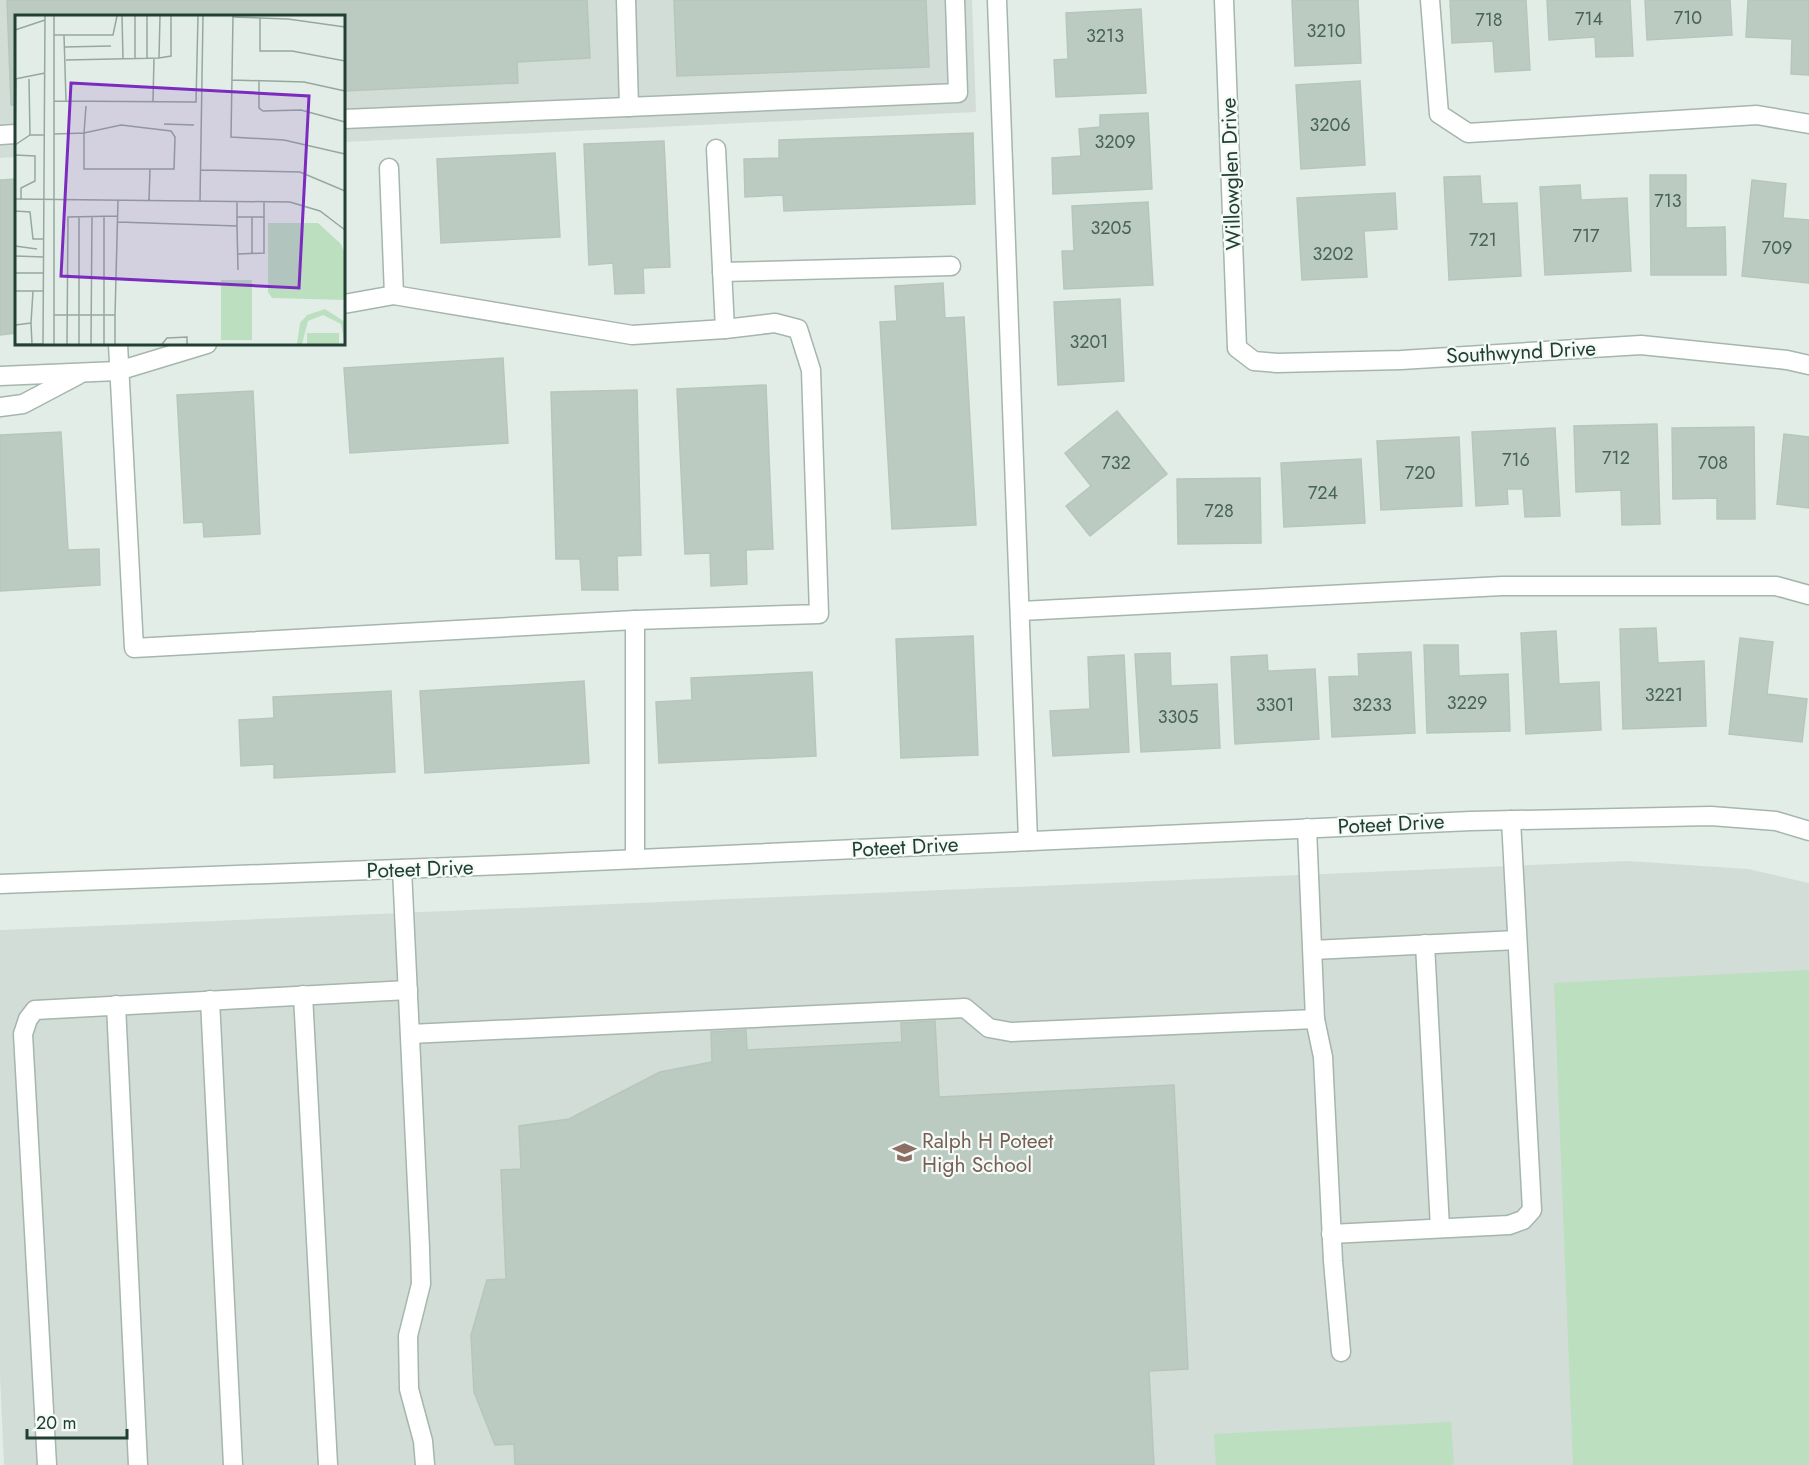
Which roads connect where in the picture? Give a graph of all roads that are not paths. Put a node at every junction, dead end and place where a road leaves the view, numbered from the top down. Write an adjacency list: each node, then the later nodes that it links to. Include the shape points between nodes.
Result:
1 (626, 0): 6 (street)
2 (955, 0): 6 (street, via 958,93)
3 (997, 0): 27 (street)
4 (1224, 0): 20 (street, Willowglen Drive)
5 (1430, 0): 8 (street, via 1439,114 1468,133 1757,115)
6 (629, 107): 7 (street)
7 (345, 119)
8 (1809, 124)
9 (15, 134): 10 (street)
10 (0, 135)
11 (716, 149): 14 (street)
12 (389, 168): 15 (street)
13 (951, 266): 14 (street)
14 (722, 272): 17 (street)
15 (394, 295): 16 (street); 17 (street, via 632,335)
16 (345, 304)
17 (725, 329): 28 (street, via 775,323 798,329 812,370 819,614)
18 (118, 345): 22 (street)
19 (204, 345): 22 (street)
20 (1238, 348): 21 (street, Southwynd Drive, via 1254,361 1277,363 1401,360 1641,345)
21 (1809, 364)
22 (118, 370): 23 (street); 28 (street, via 134,648)
23 (83, 372): 24 (street); 25 (street, via 23,404)
24 (0, 376)
25 (0, 407)
26 (1809, 595): 27 (street, via 1776,586 1502,586)
27 (1021, 611): 32 (street)
28 (635, 620): 33 (street)
29 (1511, 820): 30 (street, Poteet Drive); 31 (street, Poteet Drive, via 1711,816 1776,821); 36 (street)
30 (1307, 828): 32 (street, Poteet Drive); 38 (street)
31 (1809, 831)
32 (1028, 841): 33 (street, Poteet Drive)
33 (635, 859): 34 (street, Poteet Drive)
34 (402, 869): 35 (street, Poteet Drive); 39 (street)
35 (0, 884)
36 (1517, 940): 37 (street); 45 (street, via 1532,1210 1523,1220 1509,1225)
37 (1425, 944): 38 (street); 45 (street)
38 (1313, 950): 43 (street)
39 (408, 990): 40 (street); 44 (street)
40 (303, 996): 41 (street); 51 (street)
41 (210, 1000): 42 (street); 50 (street)
42 (116, 1005): 48 (street, via 35,1010 23,1034); 49 (street)
43 (1316, 1019): 44 (street, via 1011,1032 989,1028 965,1008); 46 (street, via 1323,1057)
44 (410, 1034): 52 (street, via 421,1284 408,1336 409,1389)
45 (1440, 1228): 46 (street)
46 (1331, 1234): 47 (street)
47 (1341, 1352)
48 (47, 1465)
49 (138, 1465)
50 (233, 1465)
51 (328, 1465)
52 (425, 1465)

